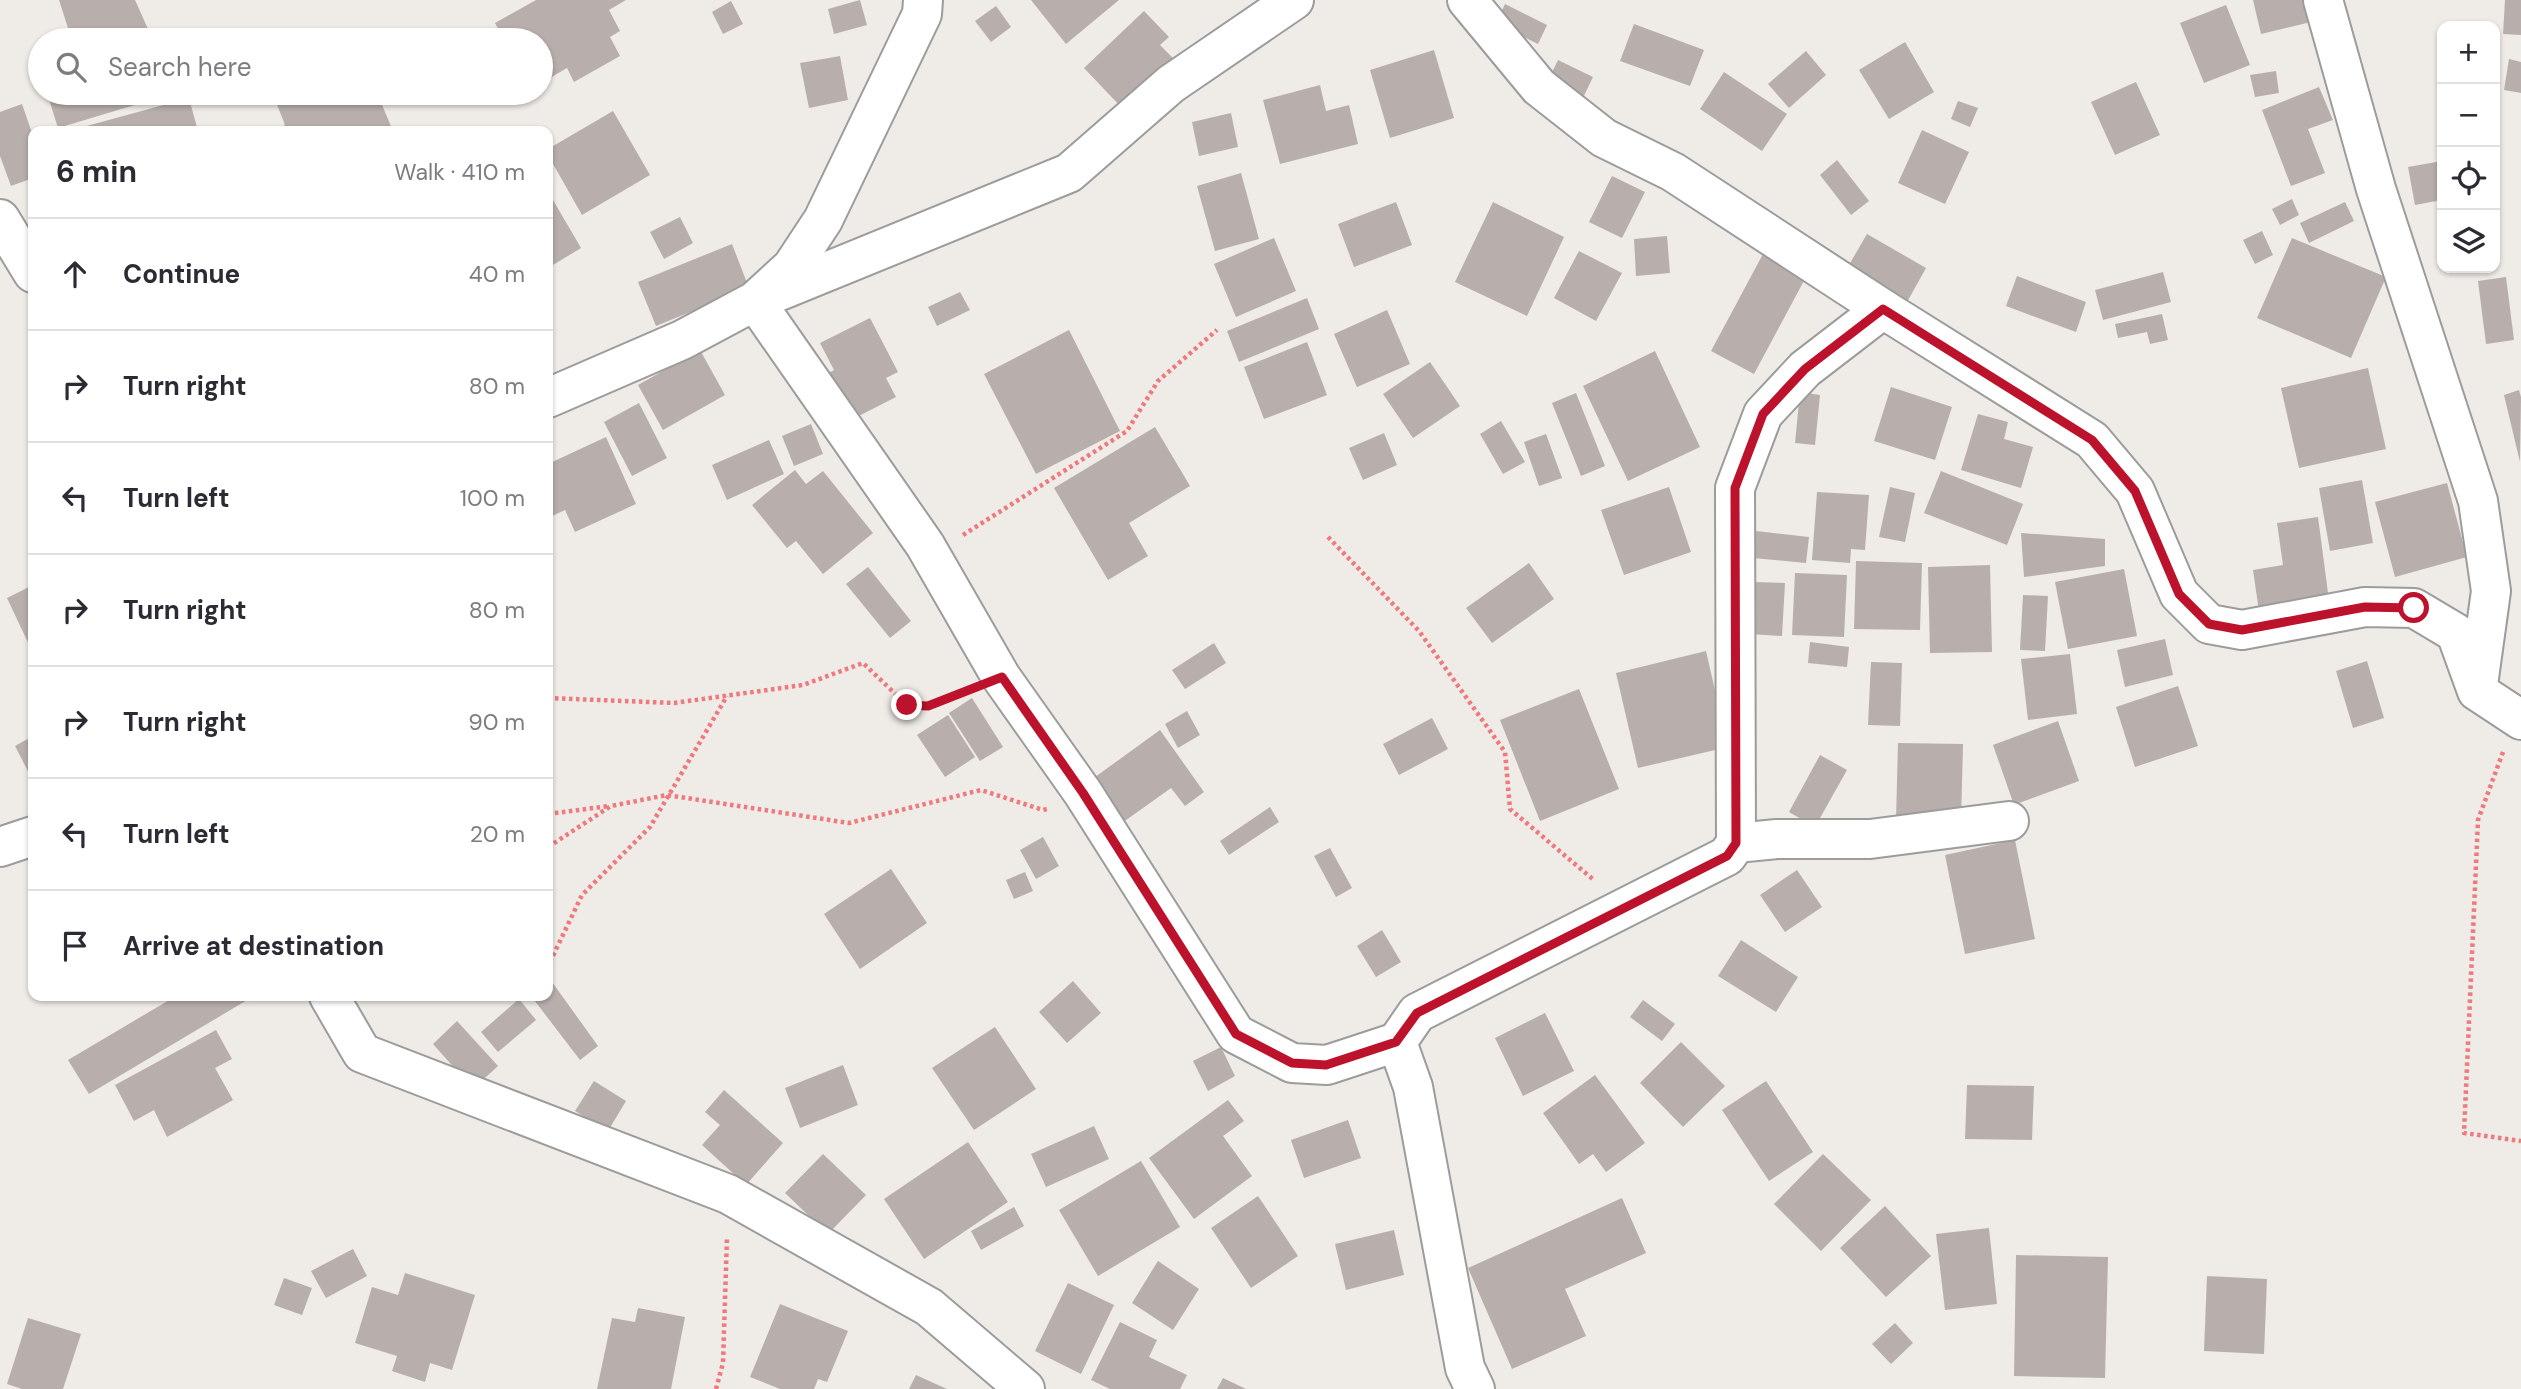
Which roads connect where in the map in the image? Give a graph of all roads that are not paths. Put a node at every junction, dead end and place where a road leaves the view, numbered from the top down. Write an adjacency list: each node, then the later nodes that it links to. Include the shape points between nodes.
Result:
1 (923, 0): 5 (street, via 922,14 823,220 792,268)
2 (1294, 0): 5 (street, via 1171,84 1069,173)
3 (1467, 0): 6 (street, via 1539,87 1604,138 1673,172)
4 (2323, 0): 8 (street, via 2376,189 2478,501 2491,591)
5 (755, 301): 7 (street, via 682,340); 15 (street, via 925,545 1002,677 1083,793 1236,1034 1292,1063 1326,1065)
6 (1883, 309): 8 (street, via 2092,440 2135,491 2179,594 2209,624 2242,630 2365,607 2414,608 2456,633); 12 (street, via 1805,369 1763,414 1735,488)
7 (553, 396)
8 (2477, 691): 9 (street)
9 (2518, 719)
10 (2009, 821): 12 (street, via 1870,839)
11 (28, 838): 13 (street)
12 (1736, 843): 15 (street, via 1727,856 1417,1013)
13 (0, 847)
14 (332, 1001): 16 (street, via 362,1053 728,1194 929,1307)
15 (1396, 1042): 17 (street, via 1413,1087 1465,1368)
16 (1025, 1389)
17 (1475, 1389)

